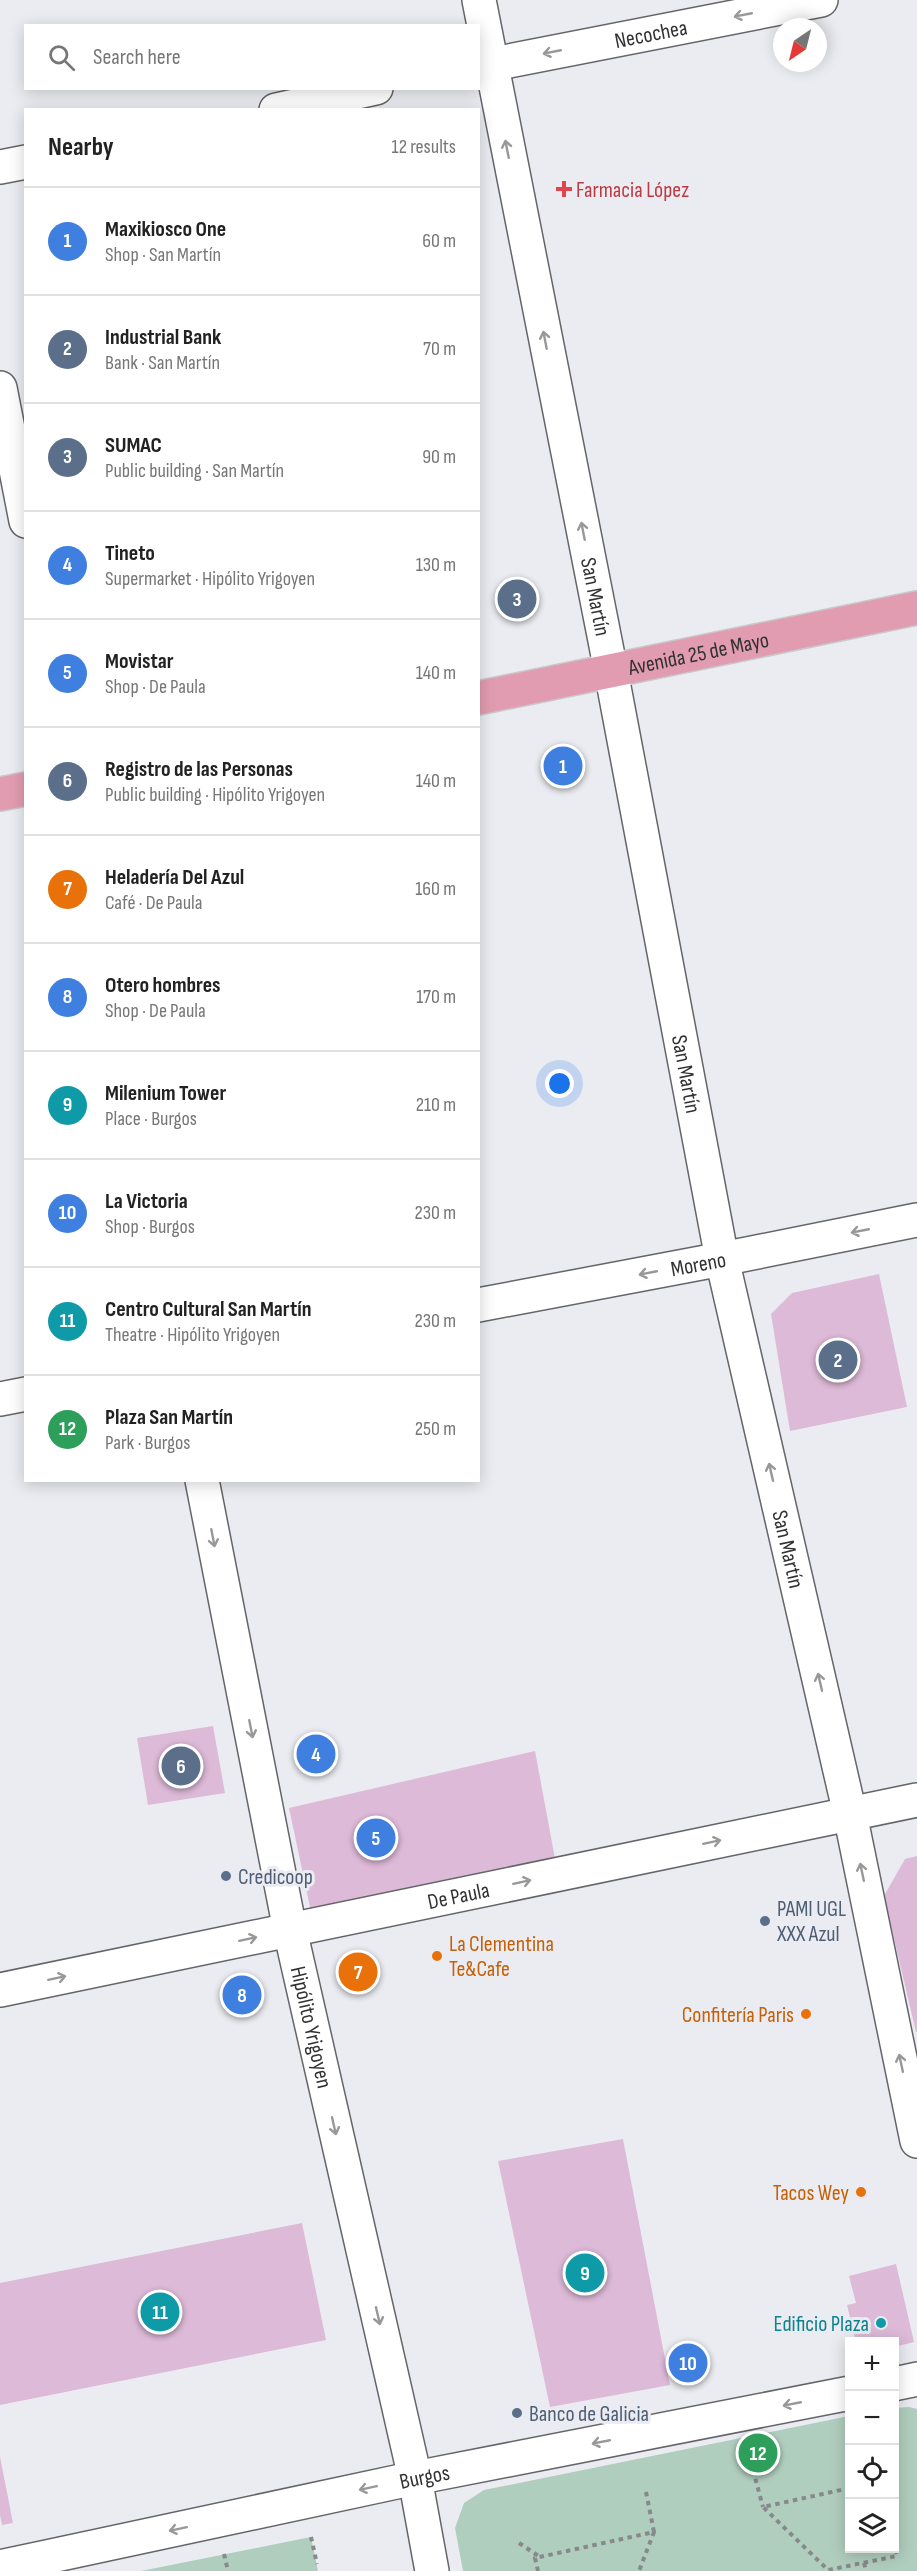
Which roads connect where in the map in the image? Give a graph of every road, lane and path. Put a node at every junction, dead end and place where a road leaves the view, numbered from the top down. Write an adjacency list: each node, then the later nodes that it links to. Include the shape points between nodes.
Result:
1 (479, 0): 3 (street, San Martín)
2 (821, 0): 3 (street, Necochea, one-way to 3)
3 (485, 66): 11 (street, San Martín, one-way to 3)
4 (367, 90): 5 (street)
5 (285, 108)
6 (24, 162): 7 (street)
7 (0, 168)
8 (0, 388): 9 (street)
9 (24, 511)
10 (917, 608): 11 (main road, Avenida 25 de Mayo)
11 (611, 671): 12 (main road, Avenida 25 de Mayo); 16 (street, San Martín)
12 (480, 698)
13 (24, 789): 14 (main road)
14 (0, 794)
15 (917, 1220): 16 (street, Moreno, one-way to 16)
16 (722, 1259): 17 (street, Moreno, one-way to 17); 22 (street, San Martín, one-way to 16)
17 (480, 1305)
18 (24, 1394): 19 (street)
19 (0, 1399)
20 (202, 1482): 23 (street, Hipólito Yrigoyen, one-way to 23)
21 (917, 1800): 22 (street, De Paula)
22 (850, 1814): 23 (street, De Paula, one-way to 22); 25 (street, San Martín, one-way to 22)
23 (290, 1930): 24 (street, De Paula, one-way to 23); 30 (street, Hipólito Yrigoyen, one-way to 30)
24 (0, 1990)
25 (917, 2141)
26 (917, 2379): 27 (street)
27 (899, 2383)
28 (845, 2394): 30 (street, Burgos, one-way to 30)
29 (753, 2470): 33 (path)
30 (415, 2478): 42 (street, Burgos, one-way to 42); 44 (street, Hipólito Yrigoyen)
31 (845, 2489): 33 (path)
32 (645, 2492): 34 (path)
33 (762, 2507): 40 (path, via 828,2570)
34 (654, 2532): 39 (path); 46 (path)
35 (311, 2537): 41 (path)
36 (519, 2543): 39 (path)
37 (896, 2553): 40 (path, via 897,2556)
38 (224, 2554): 43 (path)
39 (540, 2557): 45 (path, via 535,2558)
40 (864, 2563): 47 (path)
41 (317, 2564)
42 (0, 2567)
43 (228, 2571)
44 (432, 2571)
45 (538, 2571)
46 (639, 2571)
47 (866, 2571)

